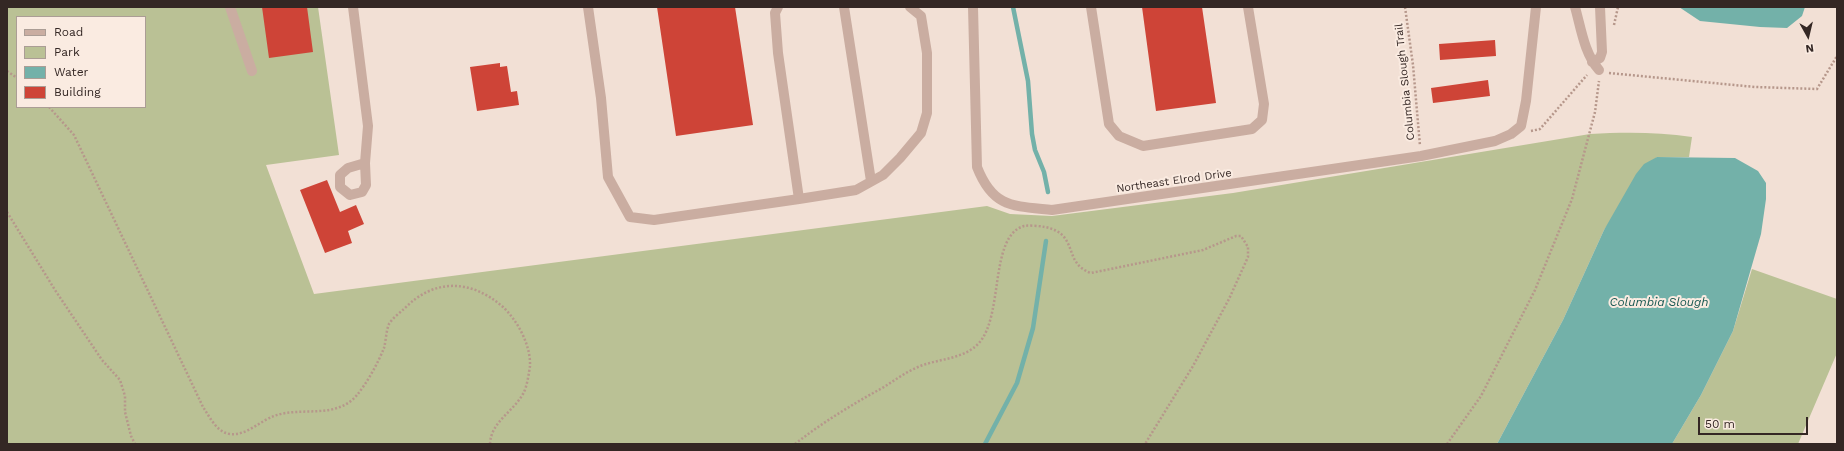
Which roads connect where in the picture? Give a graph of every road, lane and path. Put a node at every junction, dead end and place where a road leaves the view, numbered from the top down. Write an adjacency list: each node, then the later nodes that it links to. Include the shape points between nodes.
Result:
1 (230, 7): 17 (street)
2 (353, 7): 22 (street, via 368,126)
3 (588, 7): 24 (street, via 608,177 630,217 654,220)
4 (778, 7): 24 (street, via 775,13 778,53)
5 (844, 7): 23 (street)
6 (910, 7): 23 (street, via 921,16 927,53 927,113 921,133 900,158)
7 (973, 7): 21 (street, Northeast Elrod Drive, via 977,167 988,190 1006,203 1052,210)
8 (1091, 7): 9 (street, via 1109,124 1119,136 1143,146 1252,129 1262,120 1264,104)
9 (1248, 7)
10 (1405, 7): 21 (path, Columbia Slough Trail)
11 (1536, 7): 21 (street, Northeast Elrod Drive, via 1521,126 1495,141)
12 (1575, 7): 15 (street, via 1587,49)
13 (1600, 7): 15 (street, via 1602,52)
14 (1837, 56): 15 (path, via 1817,89 1755,87 1612,74)
15 (1596, 66): 20 (path); 30 (path, via 1599,84 1595,112 1572,199 1535,290 1481,396)
16 (7, 71): 18 (path)
17 (252, 71)
18 (16, 77)
19 (50, 108): 27 (path, via 74,135 203,407 218,429 229,434 238,434 274,416 324,411 345,406 356,396 368,378 384,348 389,324 412,300 427,291 450,285 471,287 490,296 510,314 527,343 530,365 524,392 495,426)
20 (1540, 129)
21 (1421, 156)
22 (365, 163)
23 (871, 181): 24 (street, via 856,190)
24 (799, 199)
25 (7, 212): 26 (path, via 102,360 120,380 131,436)
26 (136, 444)
27 (490, 444)
28 (795, 444): 29 (path, via 840,412 918,367 971,351 987,328 995,305 1002,254 1012,232 1025,226 1053,229 1064,236 1075,263 1081,270 1090,273 1203,250 1241,236 1248,247 1248,257 1229,300 1193,366)
29 (1145, 444)
30 (1447, 444)

